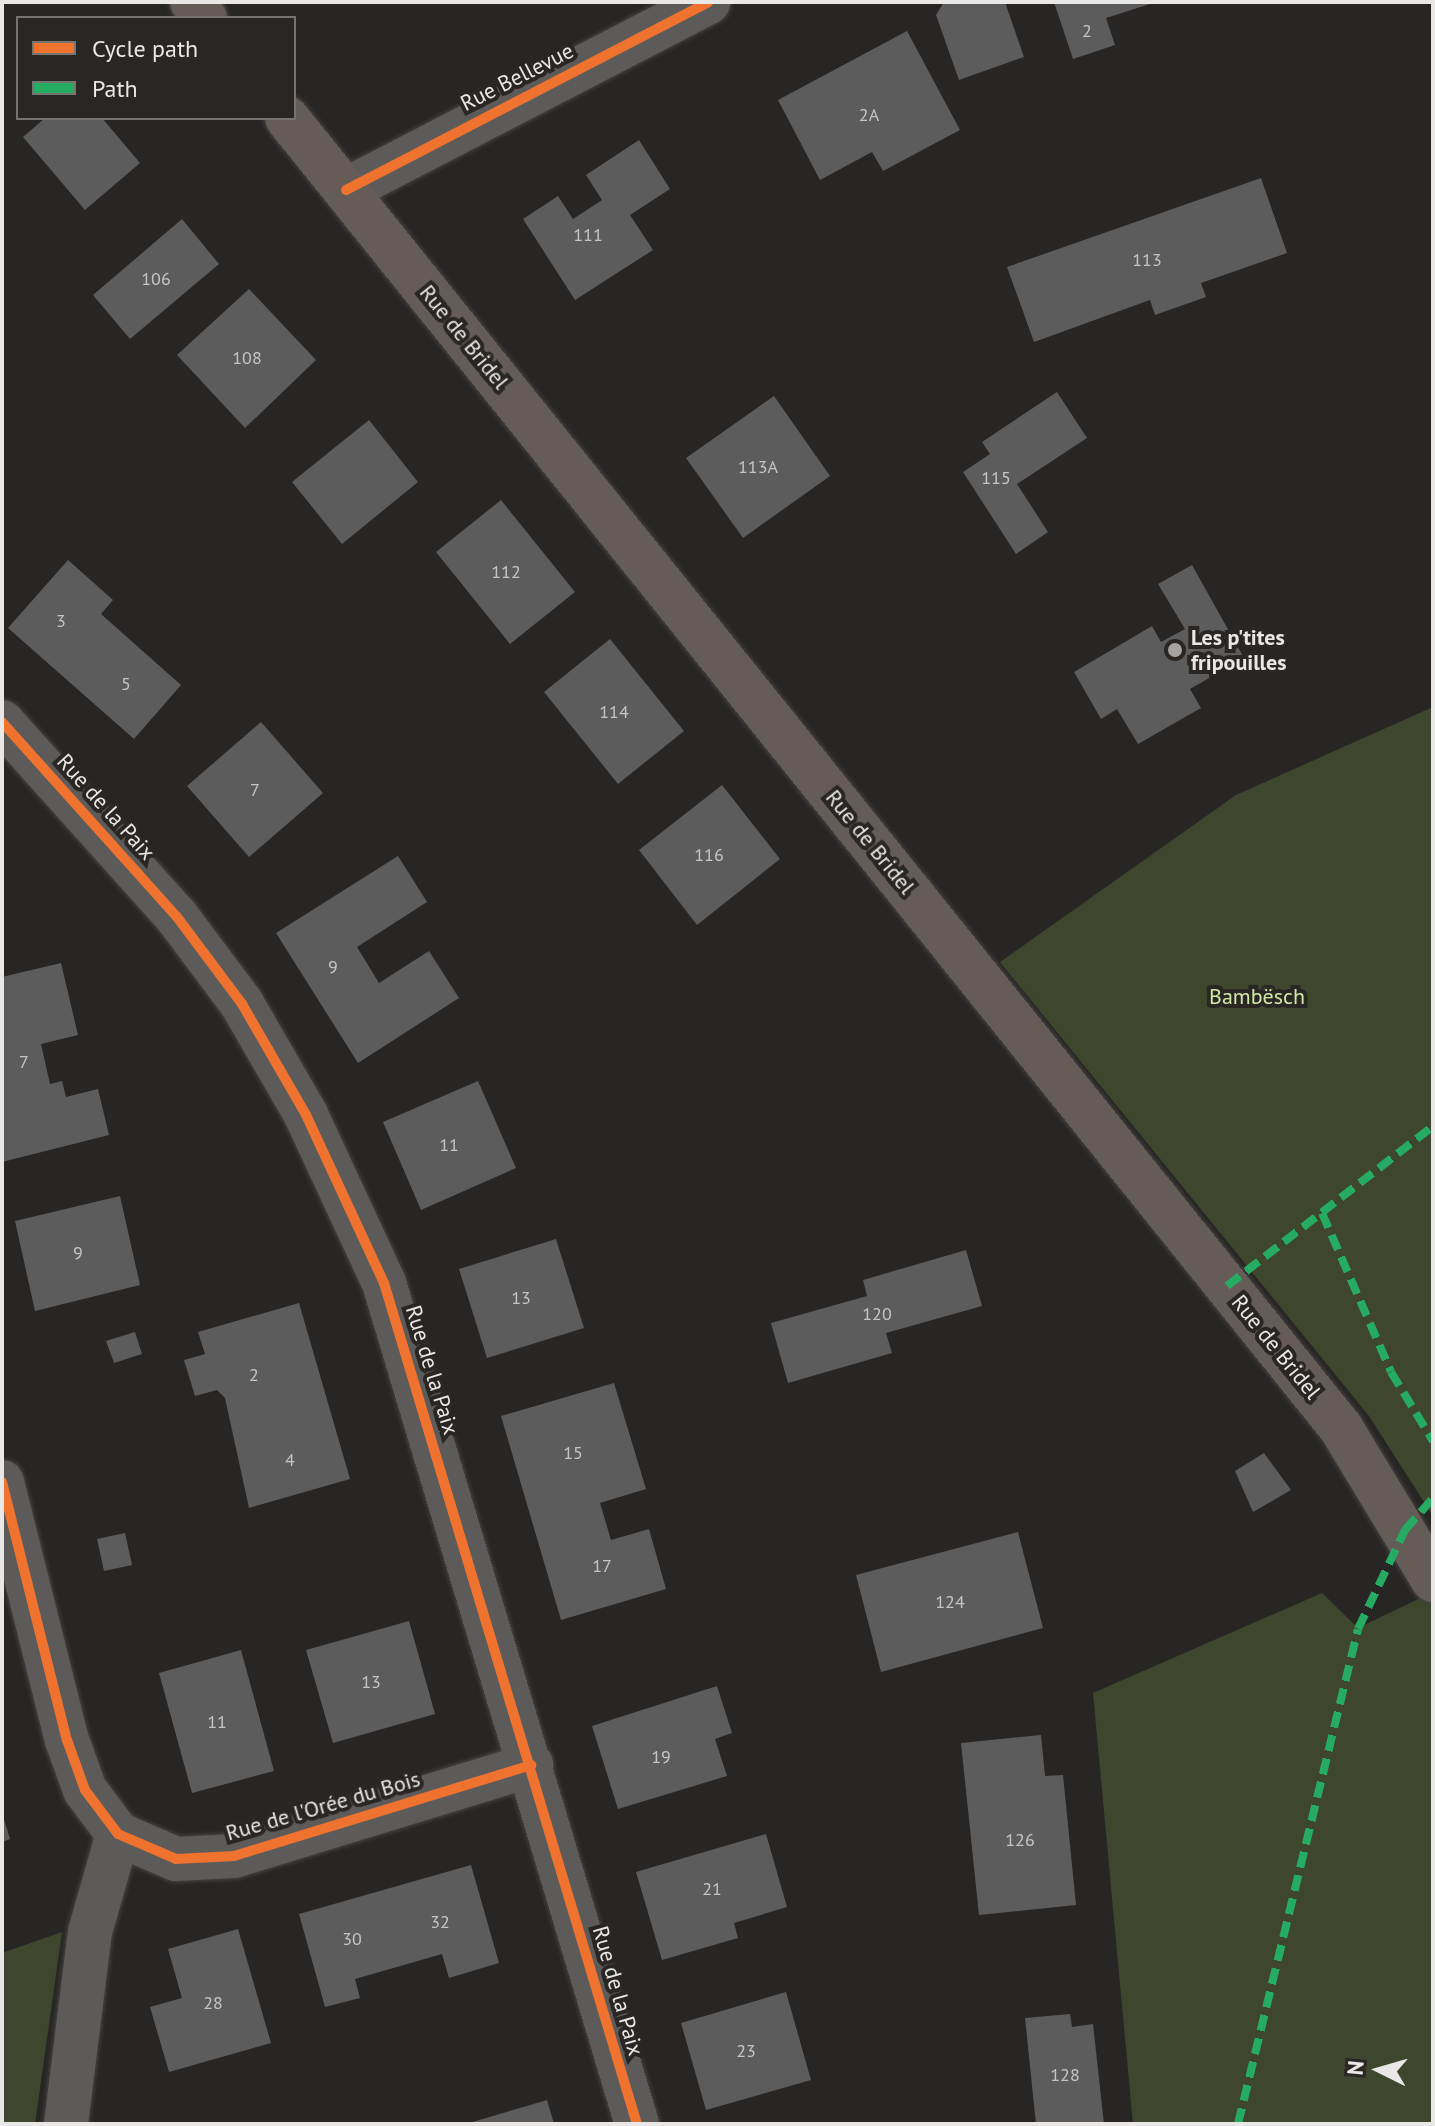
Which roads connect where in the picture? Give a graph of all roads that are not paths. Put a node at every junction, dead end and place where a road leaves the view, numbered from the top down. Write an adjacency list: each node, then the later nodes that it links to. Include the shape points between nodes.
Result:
1 (708, 2): 3 (street, Rue Bellevue)
2 (289, 120): 3 (main road, Rue de Bridel)
3 (346, 190): 6 (main road, Rue de Bridel, via 1341,1428)
4 (2, 722): 7 (street, Rue de la Paix, via 177,917 242,1004 306,1115 384,1283)
5 (2, 1482): 8 (street, Rue de l'Orée du Bois, via 67,1740 85,1790)
6 (1433, 1580)
7 (531, 1765): 8 (street, Rue de l'Orée du Bois, via 234,1856 176,1859); 10 (street, Rue de la Paix)
8 (118, 1834): 9 (street, via 90,1932)
9 (66, 2124)
10 (637, 2124)

